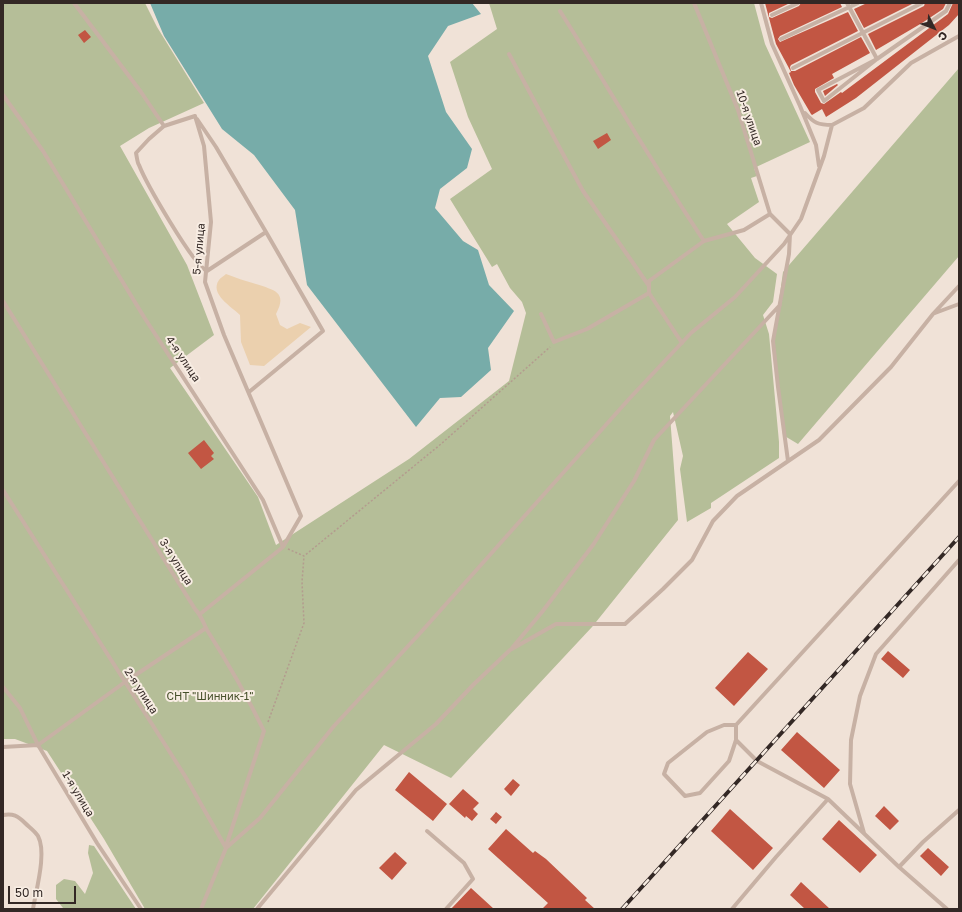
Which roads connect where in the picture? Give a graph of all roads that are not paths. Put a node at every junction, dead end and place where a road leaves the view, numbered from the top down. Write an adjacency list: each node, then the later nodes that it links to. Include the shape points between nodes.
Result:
1 (74, 3): 21 (lane)
2 (694, 3): 23 (lane, 10-я улица, via 738,110)
3 (761, 3): 18 (lane, via 772,44)
4 (798, 3): 10 (lane)
5 (858, 3): 8 (lane)
6 (922, 3): 11 (lane)
7 (950, 3): 15 (lane, via 946,11)
8 (848, 5): 11 (lane); 13 (lane)
9 (560, 11): 26 (lane)
10 (772, 14)
11 (862, 32): 15 (lane); 16 (lane)
12 (959, 36): 20 (lane, via 910,63 864,108)
13 (781, 40)
14 (509, 54): 28 (lane, via 583,190)
15 (877, 59): 15 (lane, via 818,90 824,101 830,96)
16 (793, 68)
17 (3, 95): 41 (lane, 4-я улица, via 42,151 144,317 264,500)
18 (803, 112): 20 (lane, via 812,121 821,125); 22 (lane, via 816,145)
19 (195, 116): 21 (lane); 24 (lane); 27 (lane, 5-я улица, via 204,146 211,222)
20 (832, 125): 22 (lane)
21 (164, 126): 27 (lane, via 136,153 138,164 192,256 202,269)
22 (819, 168): 25 (lane, via 801,219)
23 (770, 214): 25 (lane, 10-я улица); 26 (lane, via 744,230)
24 (266, 232): 27 (lane); 37 (lane, via 322,331)
25 (790, 234): 33 (lane); 36 (lane, via 784,244 735,297)
26 (704, 242): 28 (lane, via 649,281)
27 (207, 271): 37 (lane, 5-я улица, via 206,282 224,335)
28 (649, 286): 30 (lane)
29 (959, 286): 35 (lane)
30 (649, 293): 34 (lane, via 587,329 554,342); 36 (lane)
31 (3, 301): 43 (lane, 3-я улица)
32 (959, 304): 35 (lane)
33 (780, 305): 38 (lane, via 773,341); 45 (lane, via 654,440 634,481 593,545)
34 (541, 314)
35 (933, 314): 38 (lane, via 891,367 820,440)
36 (682, 343): 57 (lane, via 334,726 260,818)
37 (249, 392): 41 (lane, 5-я улица, via 301,516)
38 (788, 461): 45 (lane, via 737,496 713,521 692,560 625,624 556,624)
39 (959, 481): 48 (lane)
40 (3, 490): 46 (lane, 2-я улица)
41 (282, 547): 43 (lane)
42 (959, 560): 56 (lane, via 876,654 860,696 851,740 850,784)
43 (200, 614): 44 (lane, 3-я улица)
44 (206, 628): 46 (lane); 57 (lane, 3-я улица, via 224,655 264,731)
45 (510, 650): 62 (lane, via 436,724 356,790)
46 (125, 682): 50 (lane); 57 (lane, 2-я улица, via 185,776)
47 (3, 687): 50 (lane, 1-я улица, via 20,708)
48 (736, 724): 49 (lane); 49 (lane, via 724,725 707,732 668,763 664,774 685,796 700,793 729,761)
49 (736, 740): 52 (lane, via 757,761)
50 (38, 745): 51 (lane); 60 (lane, 1-я улица, via 97,843)
51 (3, 747)
52 (828, 799): 56 (lane); 64 (lane)
53 (959, 810): 58 (lane)
54 (3, 815): 59 (lane, via 17,816 37,835 42,847)
55 (427, 831): 63 (lane, via 464,863 473,879)
56 (864, 833): 58 (lane)
57 (226, 848): 61 (lane)
58 (899, 867): 65 (lane)
59 (33, 909)
60 (141, 909)
61 (201, 909)
62 (257, 909)
63 (446, 909)
64 (732, 909)
65 (947, 909)

